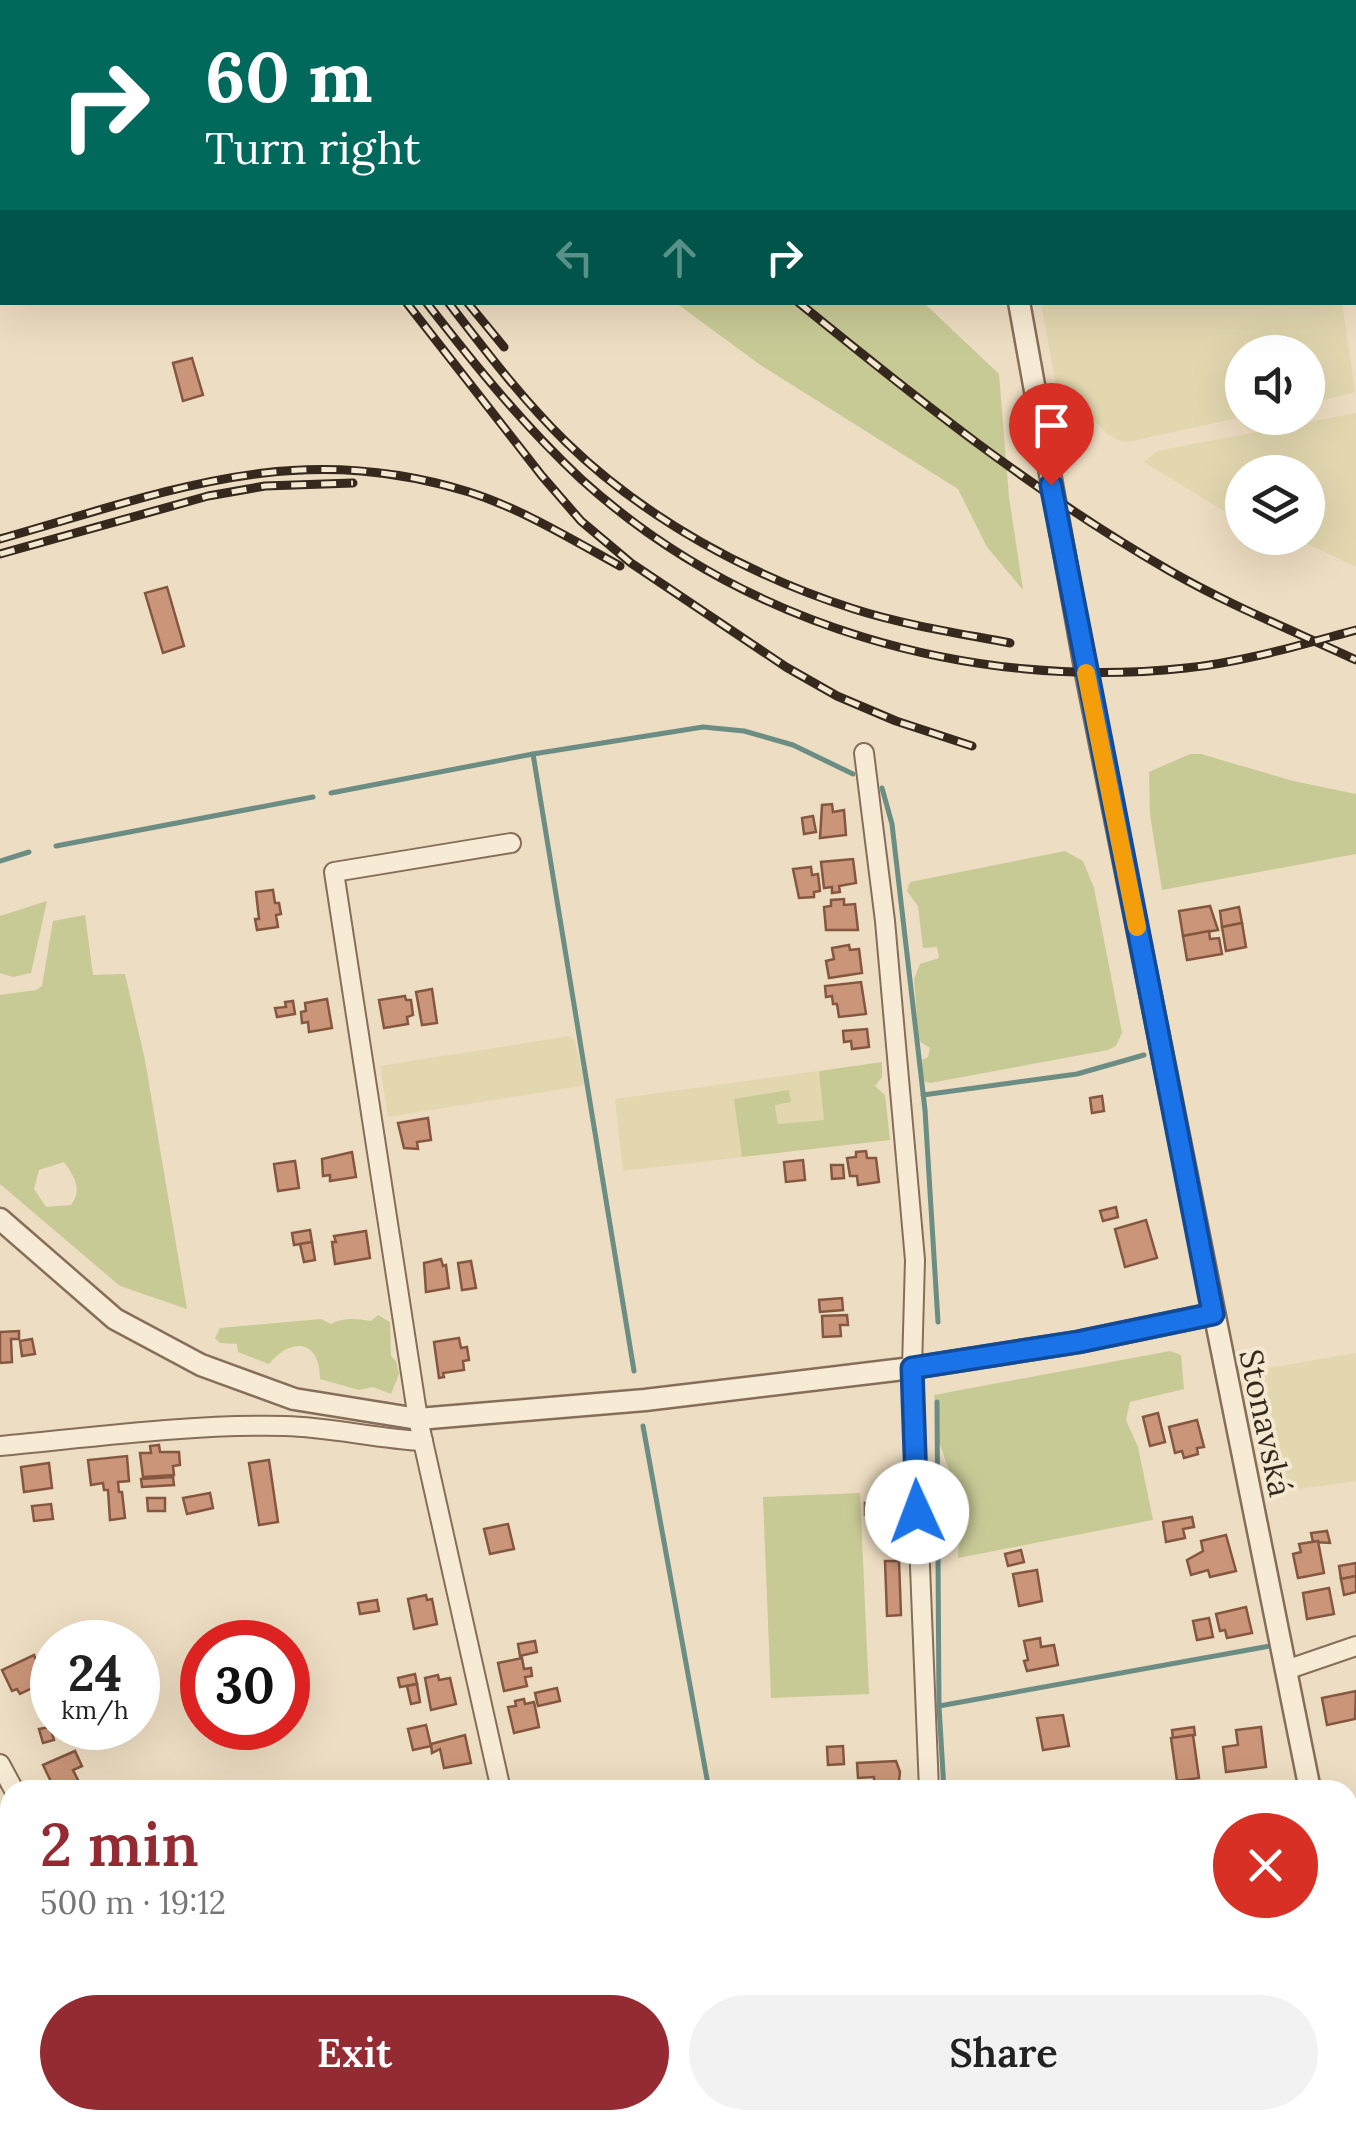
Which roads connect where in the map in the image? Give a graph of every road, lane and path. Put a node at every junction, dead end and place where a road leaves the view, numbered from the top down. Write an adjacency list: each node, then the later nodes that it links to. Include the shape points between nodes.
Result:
1 (1019, 305): 5 (street, Stonavská)
2 (864, 753): 6 (street, via 916,1260)
3 (511, 844): 7 (street, via 334,872)
4 (0, 1219): 7 (street, via 115,1318 201,1366 294,1399)
5 (1213, 1314): 6 (street); 11 (street, Stonavská)
6 (912, 1368): 7 (street); 13 (street)
7 (418, 1419): 8 (street)
8 (423, 1441): 9 (street, via 290,1426 222,1426); 12 (street)
9 (0, 1446)
10 (1356, 1646): 11 (street)
11 (1286, 1670): 14 (street, Stonavská)
12 (499, 1780)
13 (930, 1780)
14 (1308, 1780)

